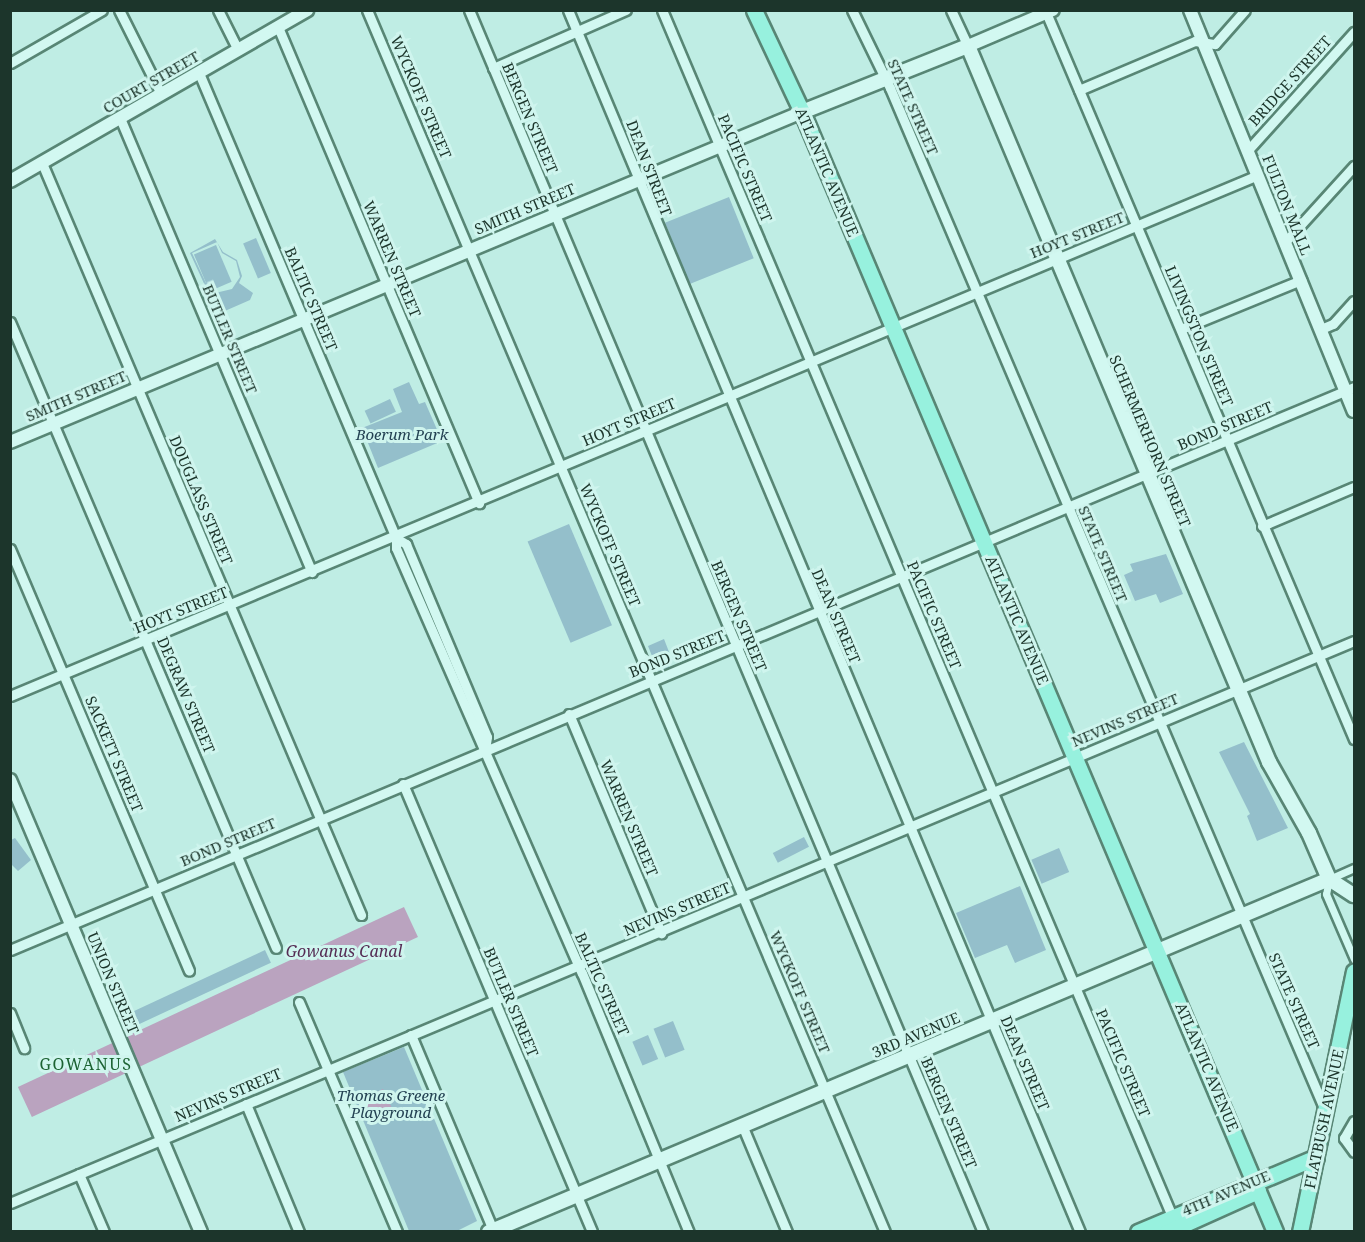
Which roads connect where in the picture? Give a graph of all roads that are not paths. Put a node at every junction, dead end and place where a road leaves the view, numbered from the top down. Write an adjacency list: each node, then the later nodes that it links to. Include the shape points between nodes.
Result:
1 (102, 10): 22 (street)
2 (119, 10): 27 (street)
3 (218, 10): 21 (street)
4 (307, 10): 16 (street, COURT STREET)
5 (368, 10): 40 (street, WYCKOFF STREET)
6 (469, 10): 23 (street, BERGEN STREET)
7 (568, 10): 17 (street, DEAN STREET)
8 (626, 10): 17 (street)
9 (662, 10): 30 (street, PACIFIC STREET)
10 (754, 10): 28 (main road, ATLANTIC AVENUE)
11 (852, 10): 25 (street, STATE STREET)
12 (951, 10): 20 (street, SCHERMERHORN STREET)
13 (1190, 10): 19 (street, FULTON MALL)
14 (1245, 10): 19 (street, via 1215,44)
15 (1048, 11): 20 (street, SMITH STREET); 26 (street, LIVINGSTON STREET)
16 (278, 27): 21 (street, COURT STREET); 43 (street, WARREN STREET)
17 (577, 31): 23 (street); 36 (street, DEAN STREET)
18 (1354, 32): 31 (street, BRIDGE STREET)
19 (1203, 42): 26 (street, via 1195,41); 31 (street, FULTON MALL)
20 (968, 46): 25 (main road, SMITH STREET); 41 (main road, SCHERMERHORN STREET)
21 (238, 50): 24 (street, COURT STREET)
22 (10, 63)
23 (493, 68): 37 (street, BERGEN STREET)
24 (199, 73): 27 (street, COURT STREET); 46 (street, BALTIC STREET)
25 (886, 79): 28 (main road, SMITH STREET); 44 (street, STATE STREET)
26 (1079, 90): 38 (street, LIVINGSTON STREET)
27 (161, 94): 29 (street, COURT STREET)
28 (802, 112): 30 (street, SMITH STREET); 48 (main road, ATLANTIC AVENUE)
29 (120, 118): 32 (street, COURT STREET); 51 (street, BUTLER STREET)
30 (719, 145): 36 (street, SMITH STREET); 52 (street, PACIFIC STREET)
31 (1248, 150): 34 (street, FULTON MALL)
32 (42, 163): 35 (street, COURT STREET); 53 (street, DOUGLASS STREET)
33 (1354, 166): 39 (street)
34 (1258, 175): 38 (street, HOYT STREET); 39 (street, FULTON MALL)
35 (10, 180)
36 (638, 180): 37 (street, SMITH STREET); 55 (street, DEAN STREET)
37 (554, 215): 40 (street, SMITH STREET); 58 (street, BERGEN STREET)
38 (1138, 226): 41 (street, HOYT STREET); 49 (street, LIVINGSTON STREET)
39 (1285, 242): 42 (street, FULTON MALL)
40 (469, 250): 43 (street, SMITH STREET); 61 (street, WYCKOFF STREET)
41 (1055, 260): 44 (street, HOYT STREET); 62 (main road, SCHERMERHORN STREET)
42 (1301, 280): 49 (street); 50 (street, FULTON MALL)
43 (386, 284): 46 (street, SMITH STREET); 64 (street, WARREN STREET)
44 (976, 292): 48 (street, HOYT STREET); 65 (street, STATE STREET)
45 (1354, 301): 50 (street, via 1333,324)
46 (303, 319): 51 (street, SMITH STREET); 67 (street, BALTIC STREET)
47 (10, 322): 57 (street, DEGRAW STREET)
48 (893, 327): 52 (street, HOYT STREET); 68 (main road, ATLANTIC AVENUE)
49 (1181, 329): 59 (street, LIVINGSTON STREET)
50 (1321, 329): 54 (street, FULTON MALL)
51 (220, 354): 53 (street, SMITH STREET); 70 (street, BUTLER STREET)
52 (810, 362): 55 (street, HOYT STREET); 71 (street, PACIFIC STREET)
53 (137, 388): 57 (street, SMITH STREET); 72 (street, DOUGLASS STREET)
54 (1350, 389): 56 (street, FULTON MALL); 59 (street, BOND STREET)
55 (727, 397): 58 (street, HOYT STREET); 73 (street, DEAN STREET)
56 (1354, 411)
57 (54, 423): 60 (street, SMITH STREET); 74 (street, DEGRAW STREET)
58 (645, 432): 61 (street, HOYT STREET); 76 (street, BERGEN STREET)
59 (1227, 441): 62 (street, BOND STREET); 66 (street, LIVINGSTON STREET)
60 (10, 442)
61 (561, 468): 64 (street, HOYT STREET); 79 (street, WYCKOFF STREET)
62 (1147, 475): 65 (street, BOND STREET); 80 (main road, SCHERMERHORN STREET)
63 (1354, 487): 66 (street)
64 (479, 503): 67 (street, HOYT STREET)
65 (1067, 507): 68 (street, BOND STREET); 83 (street, STATE STREET)
66 (1262, 526): 77 (street, LIVINGSTON STREET)
67 (396, 538): 70 (street, HOYT STREET); 85 (street, BALTIC STREET, via 396,548)
68 (984, 542): 71 (street, BOND STREET); 86 (main road, ATLANTIC AVENUE)
69 (10, 549): 78 (street, SACKETT STREET)
70 (312, 572): 72 (street, HOYT STREET)
71 (901, 577): 73 (street, BOND STREET); 89 (street, PACIFIC STREET)
72 (230, 606): 74 (street, HOYT STREET); 90 (street, DOUGLASS STREET)
73 (818, 612): 76 (street, BOND STREET); 91 (street, DEAN STREET)
74 (147, 639): 78 (street, HOYT STREET); 92 (street, DEGRAW STREET)
75 (1354, 641): 77 (street, NEVINS STREET)
76 (735, 647): 79 (street, BOND STREET); 93 (street, BERGEN STREET)
77 (1319, 655): 80 (street, NEVINS STREET); 84 (street, LIVINGSTON STREET)
78 (64, 674): 81 (street, HOYT STREET); 96 (street, SACKETT STREET)
79 (651, 680): 82 (street, BOND STREET); 98 (street, WYCKOFF STREET)
80 (1238, 690): 83 (street, NEVINS STREET); 95 (main road, SCHERMERHORN STREET, via 1269,762 1309,833)
81 (10, 696)
82 (569, 714): 85 (street, BOND STREET); 102 (street, WARREN STREET)
83 (1158, 722): 86 (street, NEVINS STREET); 100 (street, STATE STREET)
84 (1354, 739)
85 (485, 749): 88 (street, BOND STREET); 107 (street, BALTIC STREET)
86 (1075, 757): 89 (street, NEVINS STREET); 105 (main road, ATLANTIC AVENUE)
87 (10, 780): 101 (street, UNION STREET)
88 (403, 784): 90 (street, BOND STREET); 111 (street, BUTLER STREET)
89 (992, 792): 91 (street, NEVINS STREET); 110 (street, PACIFIC STREET)
90 (320, 819): 92 (street, BOND STREET); 99 (street, DOUGLASS STREET)
91 (909, 827): 93 (street, NEVINS STREET); 114 (street, DEAN STREET)
92 (237, 855): 96 (street, BOND STREET); 103 (street, DEGRAW STREET)
93 (826, 862): 98 (street, NEVINS STREET); 117 (street, BERGEN STREET)
94 (1354, 868): 95 (street, 3RD AVENUE)
95 (1329, 879): 97 (main road); 100 (main road, 3RD AVENUE); 106 (street, via 1326,894)
96 (154, 890): 101 (street, BOND STREET); 108 (street, SACKETT STREET)
97 (1354, 895)
98 (743, 897): 102 (street, NEVINS STREET); 119 (street, WYCKOFF STREET)
99 (361, 915)
100 (1240, 917): 105 (main road, 3RD AVENUE); 121 (street, STATE STREET)
101 (71, 925): 104 (street, BOND STREET); 124 (street, UNION STREET)
102 (661, 933): 107 (street, NEVINS STREET)
103 (276, 948)
104 (10, 950)
105 (1157, 952): 110 (main road, 3RD AVENUE); 129 (main road, ATLANTIC AVENUE)
106 (1354, 959)
107 (578, 966): 111 (street, NEVINS STREET); 127 (street, BALTIC STREET)
108 (189, 971)
109 (1354, 972): 121 (main road, FLATBUSH AVENUE)
110 (1074, 986): 114 (main road, 3RD AVENUE); 132 (street, PACIFIC STREET)
111 (494, 1000): 115 (street, NEVINS STREET); 130 (street, BUTLER STREET)
112 (299, 1002): 118 (street)
113 (10, 1013): 116 (street)
114 (991, 1021): 117 (main road, 3RD AVENUE); 143 (street, DEAN STREET)
115 (411, 1035): 118 (street, NEVINS STREET); 133 (street)
116 (24, 1048)
117 (909, 1056): 119 (main road, 3RD AVENUE); 142 (street, BERGEN STREET)
118 (328, 1070): 120 (street, NEVINS STREET); 137 (street)
119 (825, 1091): 123 (main road, 3RD AVENUE); 141 (street, WYCKOFF STREET)
120 (246, 1104): 124 (street, NEVINS STREET); 136 (street)
121 (1325, 1110): 126 (main road, FLATBUSH AVENUE)
122 (1354, 1121): 125 (street, via 1344,1142)
123 (742, 1125): 127 (main road, 3RD AVENUE); 140 (street)
124 (162, 1139): 128 (street, NEVINS STREET); 135 (street, UNION STREET)
125 (1354, 1152)
126 (1316, 1157): 129 (main road, 4TH AVENUE); 146 (main road, FLATBUSH AVENUE)
127 (659, 1160): 130 (main road, 3RD AVENUE); 139 (street, BALTIC STREET)
128 (79, 1174): 131 (street, NEVINS STREET); 134 (street)
129 (1256, 1186): 132 (main road, 4TH AVENUE); 145 (main road, ATLANTIC AVENUE)
130 (576, 1195): 133 (main road, 3RD AVENUE); 138 (street, BUTLER STREET)
131 (10, 1203)
132 (1174, 1227): 144 (main road, 4TH AVENUE)
133 (492, 1231)
134 (104, 1232)
135 (201, 1232)
136 (299, 1232)
137 (397, 1232)
138 (592, 1232)
139 (689, 1232)
140 (787, 1232)
141 (885, 1232)
142 (983, 1232)
143 (1080, 1232)
144 (1138, 1232)
145 (1275, 1232)
146 (1300, 1232)

